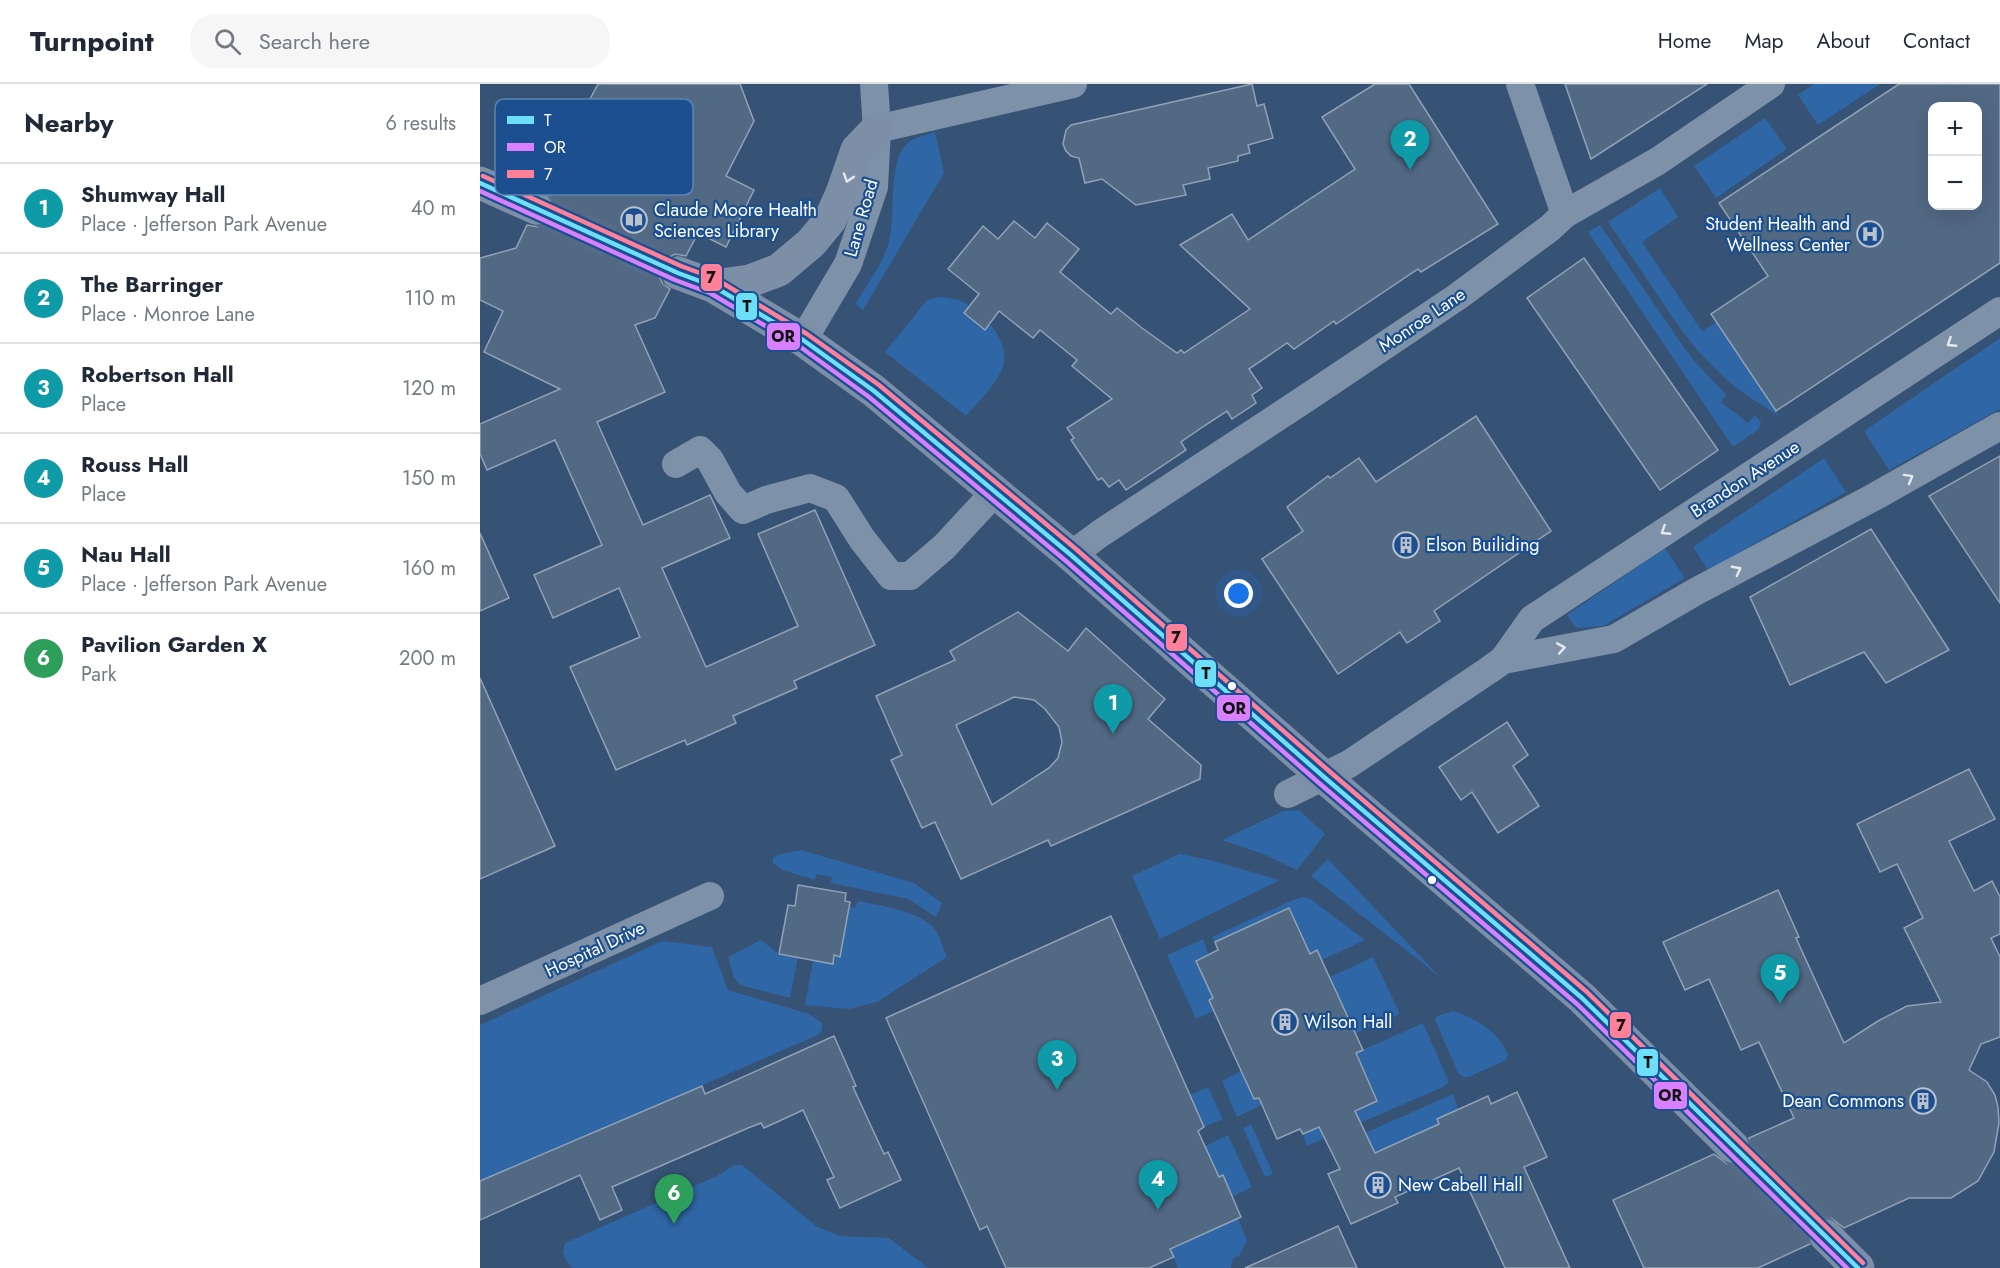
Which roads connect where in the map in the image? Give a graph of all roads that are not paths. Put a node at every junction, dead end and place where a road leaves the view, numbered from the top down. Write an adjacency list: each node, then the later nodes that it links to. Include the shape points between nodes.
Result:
1 (874, 84): 5 (street, Lane Road)
2 (1073, 84): 5 (street)
3 (1520, 84): 10 (street)
4 (1772, 84): 10 (street, Monroe Lane, via 1658,161)
5 (877, 129): 12 (main road, one-way to 12, via 857,150 830,220 811,243 779,270 750,281); 14 (street, Lane Road, via 874,187 848,264)
6 (480, 183): 7 (main road)
7 (495, 190)
8 (507, 195): 9 (main road)
9 (536, 208)
10 (1565, 214): 18 (street, Monroe Lane, via 1456,297)
11 (678, 273): 12 (main road)
12 (713, 286): 14 (main road)
13 (2000, 311): 19 (street, Brandon Avenue, one-way to 19, via 1532,619)
14 (803, 340): 17 (main road, via 874,391)
15 (2000, 426): 19 (street, Brandon Avenue, one-way to 15, via 1614,639)
16 (676, 464): 17 (street, via 700,450 743,510 810,488 836,498 891,576 910,576 944,547)
17 (995, 492): 18 (main road)
18 (1071, 555): 20 (main road)
19 (1503, 660): 20 (street, Brandon Avenue)
20 (1324, 777): 21 (street, Brandon Avenue); 24 (main road, via 1582,998)
21 (1288, 795)
22 (710, 896): 23 (street, Hospital Drive)
23 (480, 1001)
24 (1732, 1146)
25 (1826, 1236): 26 (main road)
26 (1858, 1268)

